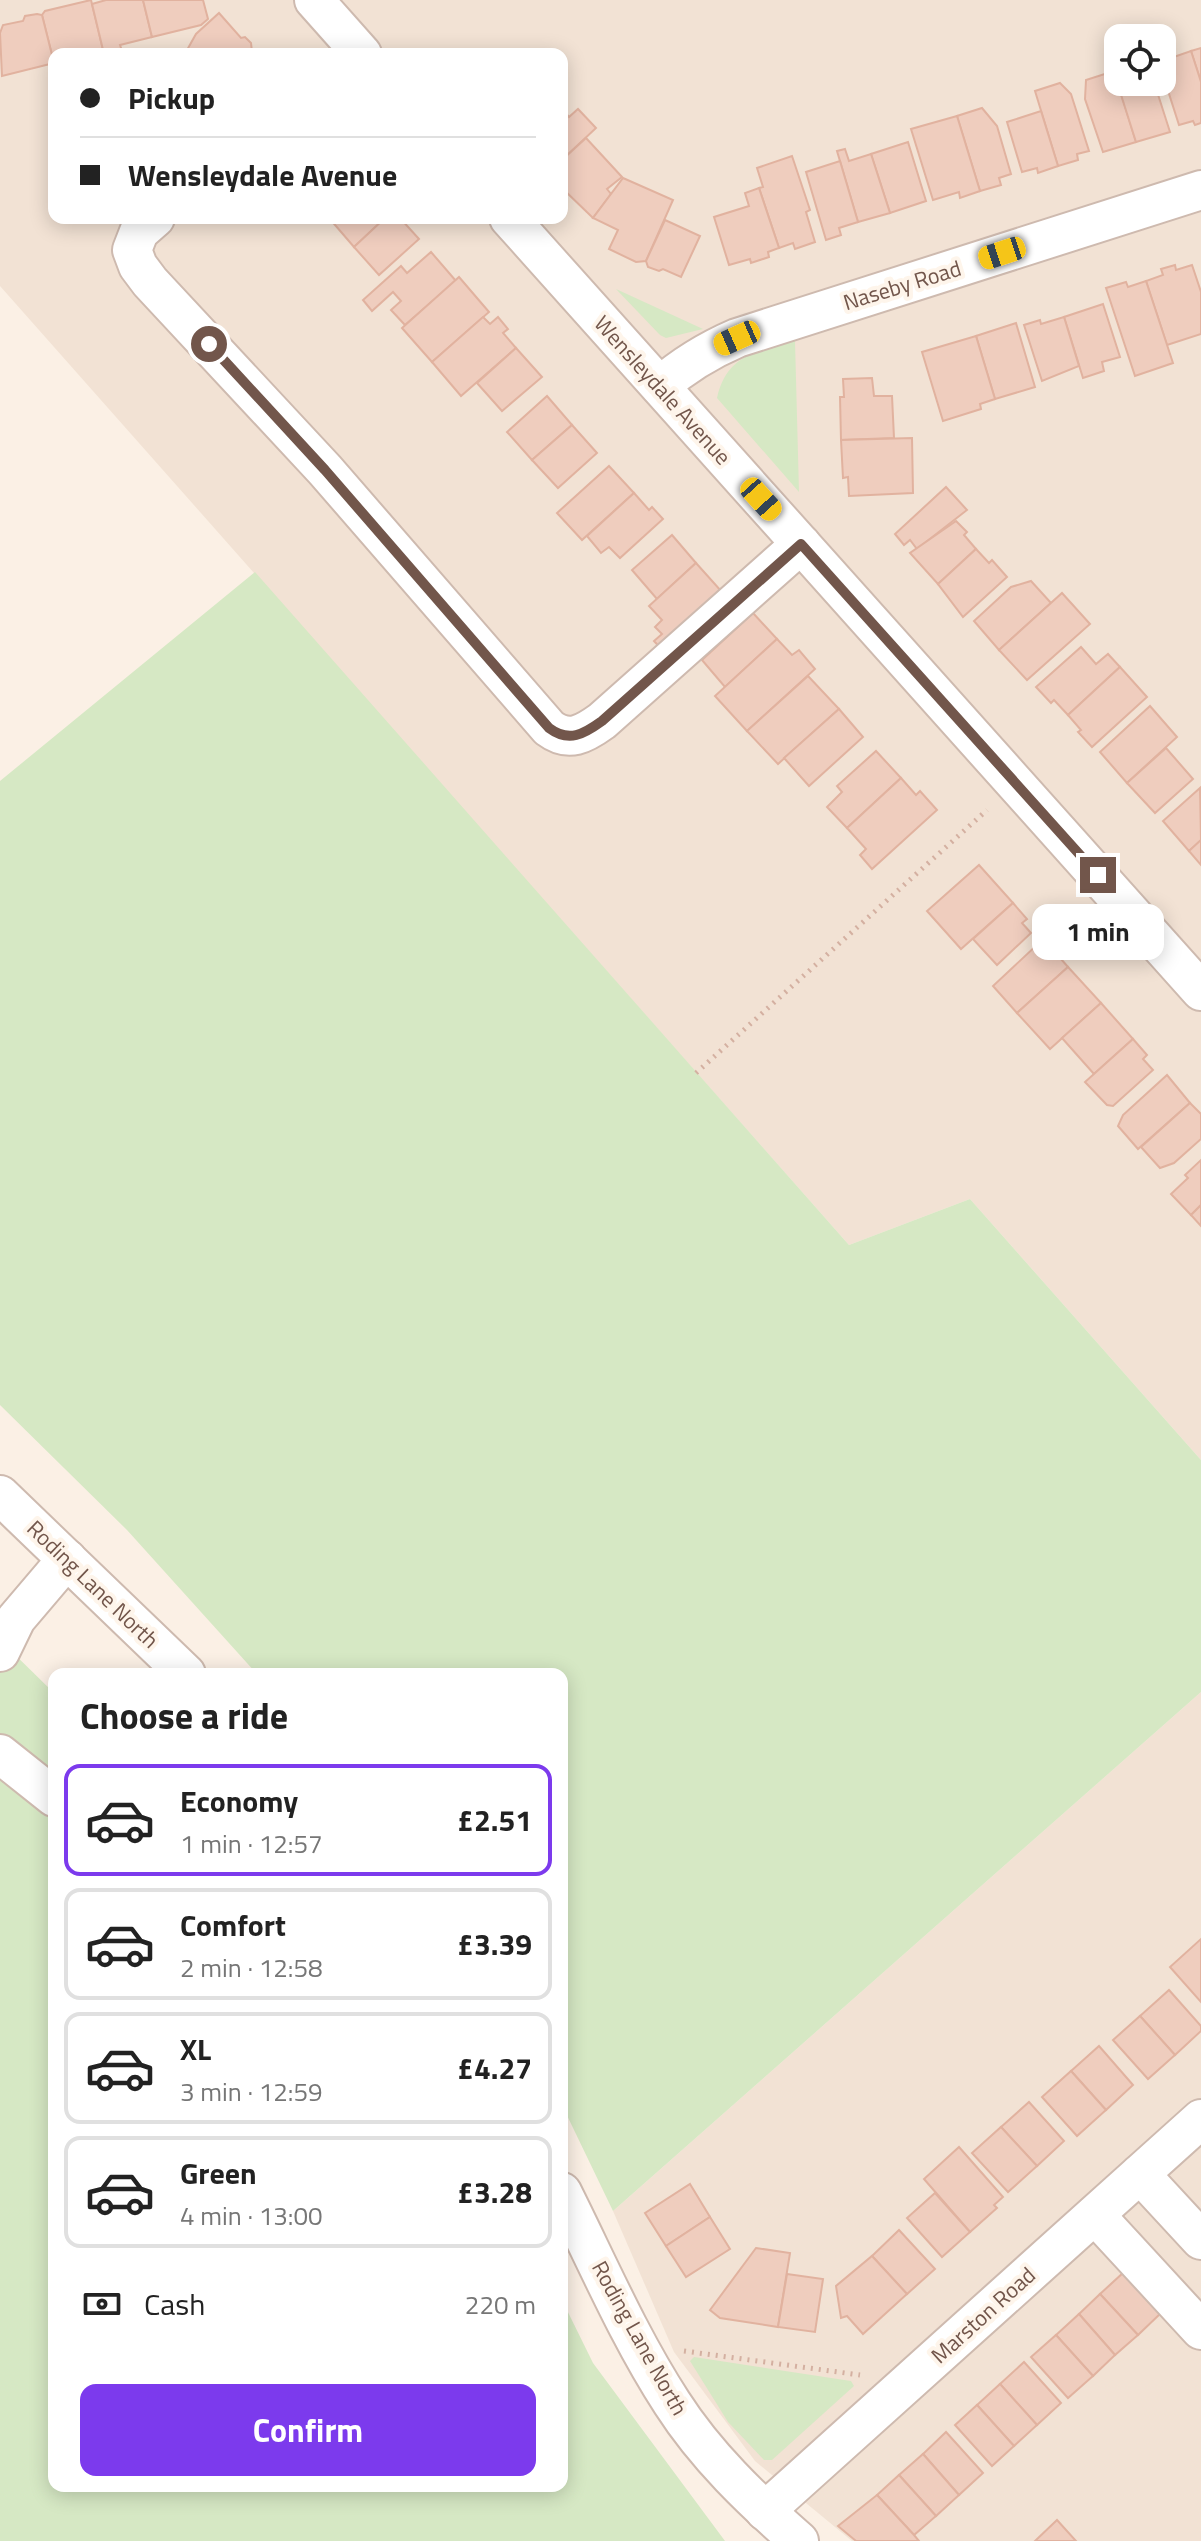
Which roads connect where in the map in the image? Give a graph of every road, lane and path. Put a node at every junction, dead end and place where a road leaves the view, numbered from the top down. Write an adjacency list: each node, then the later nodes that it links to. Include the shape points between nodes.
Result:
1 (314, 0): 2 (street)
2 (350, 48)
3 (1201, 190): 6 (street, Naseby Road, via 737,338 682,366)
4 (148, 224): 7 (street, via 132,250 150,282 325,470 558,735 576,736 602,721)
5 (514, 224): 6 (street, Wensleydale Avenue)
6 (660, 386): 7 (street, Wensleydale Avenue)
7 (801, 544): 8 (street, Wensleydale Avenue)
8 (1016, 783): 9 (street, Wensleydale Avenue); 10 (path)
9 (1201, 991)
10 (696, 1073)
11 (0, 1495): 12 (street, Roding Lane North)
12 (67, 1559): 13 (street, via 16,1619); 14 (street, Roding Lane North)
13 (0, 1652)
14 (180, 1668)
15 (0, 1754): 16 (street)
16 (48, 1792)
17 (1201, 2119): 18 (street, Marston Road)
18 (1140, 2174): 20 (street, Marston Road); 21 (street)
19 (568, 2204): 23 (street, Roding Lane North)
20 (1095, 2215): 22 (street); 24 (street, Marston Road)
21 (1201, 2240)
22 (1201, 2330)
23 (639, 2345): 24 (path); 25 (street, Roding Lane North, via 672,2404 713,2458)
24 (909, 2382): 25 (street, Marston Road)
25 (765, 2511): 26 (street, Roding Lane North)
26 (799, 2541)

